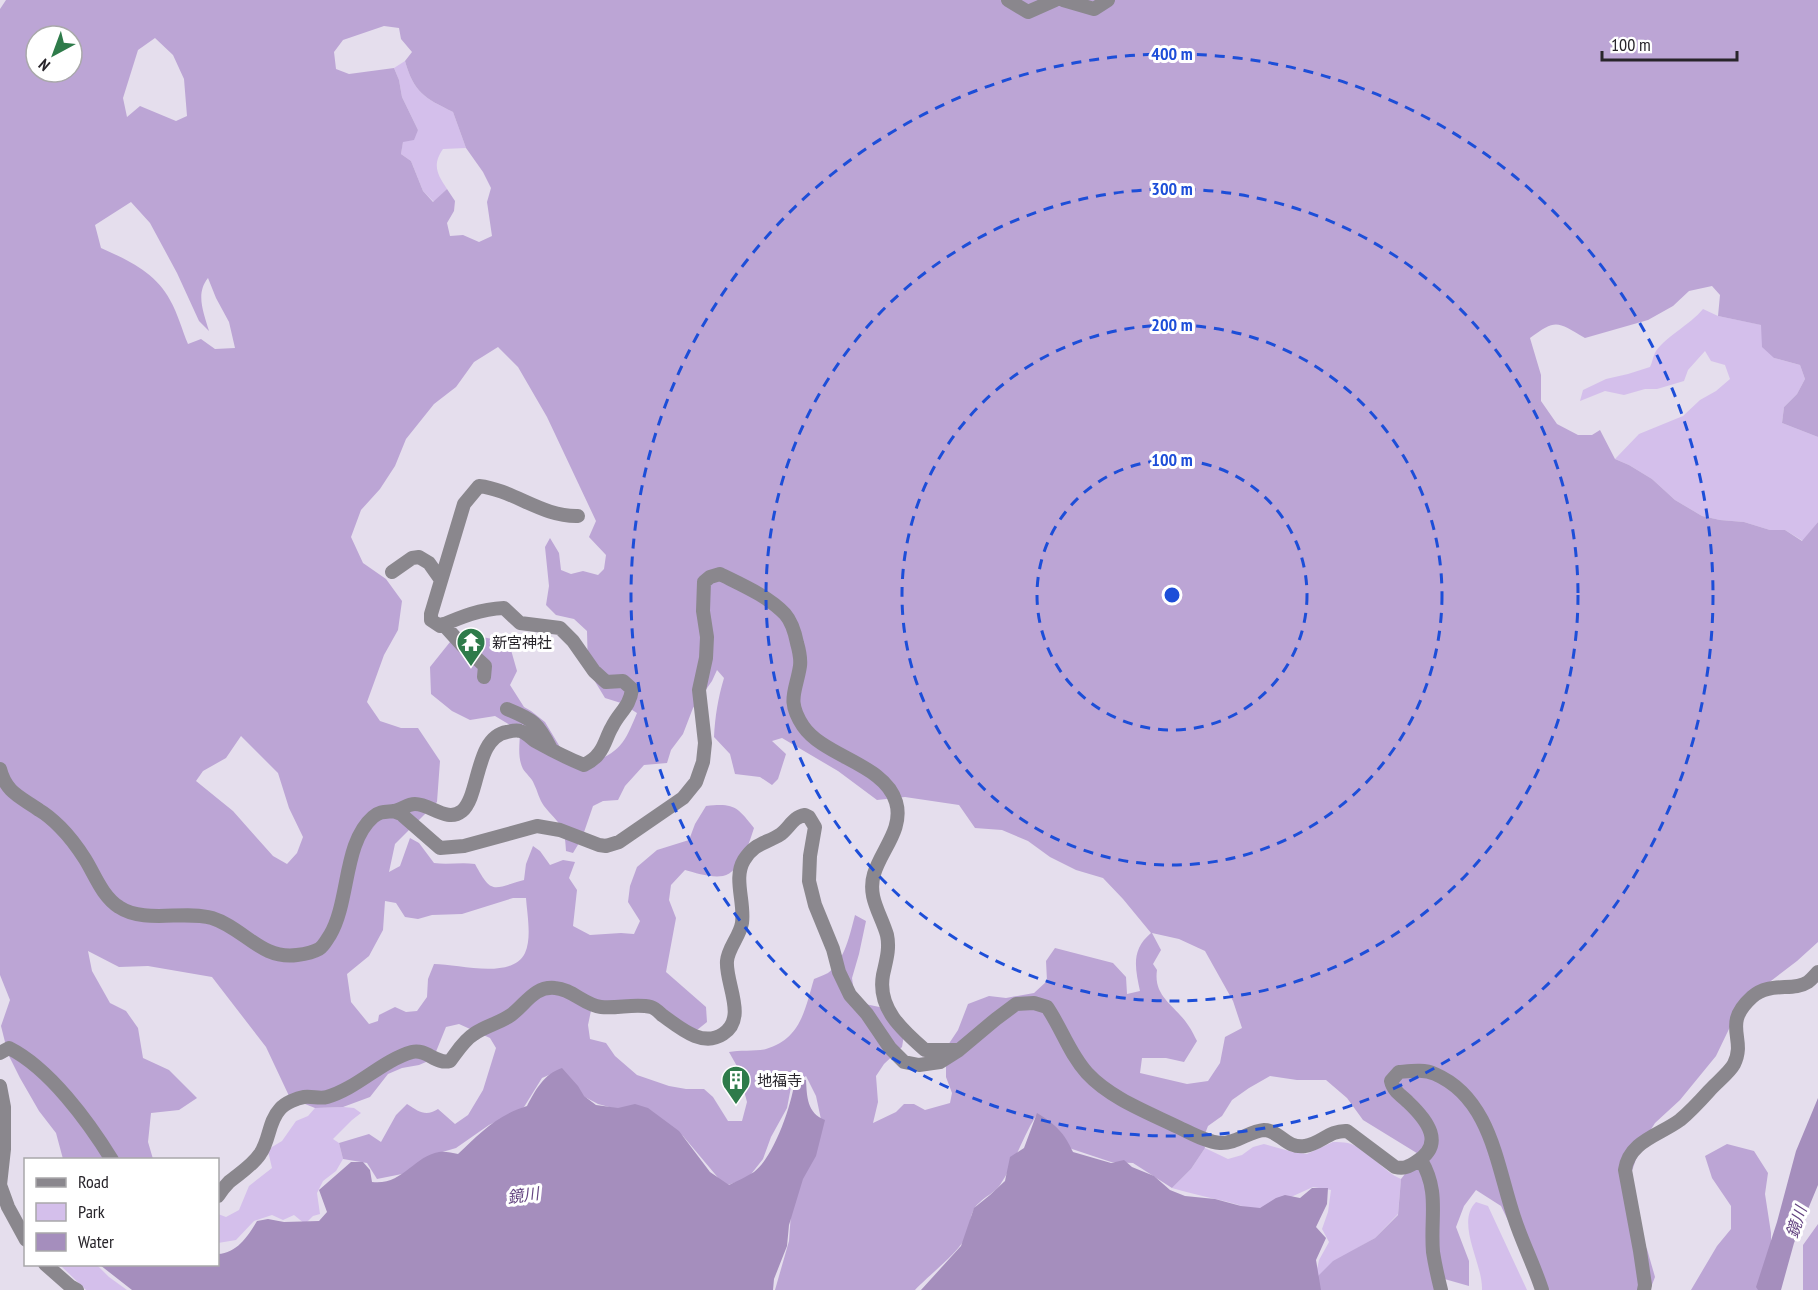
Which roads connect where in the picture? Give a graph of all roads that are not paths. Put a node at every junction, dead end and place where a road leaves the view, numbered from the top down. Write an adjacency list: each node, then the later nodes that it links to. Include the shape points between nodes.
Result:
1 (1008, 0): 2 (street, via 1028,12)
2 (1055, 0)
3 (1063, 0): 4 (street, via 1094,9)
4 (1108, 0)
5 (578, 516): 7 (street, via 566,517 479,486 464,504)
6 (392, 572): 7 (street, via 419,557 429,563)
7 (441, 580): 8 (street, via 431,620)
8 (443, 624): 9 (street, via 484,666); 11 (street, via 478,611 504,608 520,623 560,628 606,681 623,681 631,686 627,707 613,724 601,752 591,761 584,765)
9 (484, 677)
10 (507, 709): 11 (street, via 531,719)
11 (551, 749): 13 (street, via 519,730 500,733 487,748 469,803 461,813 445,815 417,804)
12 (0, 769): 13 (street, via 10,789 62,829 119,908 138,915 212,918 285,957 321,948 338,920 361,832 373,817)
13 (393, 811): 15 (street, via 402,814 440,848 464,846 537,826 606,846 619,842 683,798 696,782 705,744 699,690 707,637 704,582 720,574 770,602 794,628 800,664 793,703 805,729 828,748 861,765 892,793 897,804 897,824 872,886 889,949 881,990 900,1028 925,1050)
14 (1818, 972): 26 (street, via 1799,986 1772,987 1754,995 1735,1022 1735,1063 1695,1107 1649,1137 1628,1158 1625,1170 1641,1251)
15 (959, 1050): 19 (street, via 1016,1004 1034,1003 1047,1007 1079,1063 1109,1092 1202,1138 1230,1142 1265,1130 1295,1146 1305,1146 1338,1130 1347,1131 1395,1167 1402,1169); 20 (street, via 940,1062 904,1062 850,995 809,881 815,827 805,815 794,819 775,838 756,846 743,861 739,878 742,924 727,961 734,1017 723,1034 697,1037 652,1007 604,1008 590,1005 562,989 544,988 511,1015 473,1034 450,1061 413,1051 340,1092 325,1098 304,1097 280,1107 259,1155)
16 (0, 1053): 18 (street, via 9,1048 44,1073)
17 (0, 1086): 21 (street, via 4,1149 0,1185)
18 (111, 1158)
19 (1420, 1160): 24 (street, via 1434,1194 1434,1254); 25 (street, via 1429,1152 1433,1135 1411,1104 1392,1088 1391,1082 1399,1072 1418,1070 1434,1074 1469,1100 1495,1151 1514,1218)
20 (219, 1195)
21 (24, 1236)
22 (47, 1266): 23 (street)
23 (77, 1290)
24 (1441, 1290)
25 (1542, 1290)
26 (1644, 1290)

